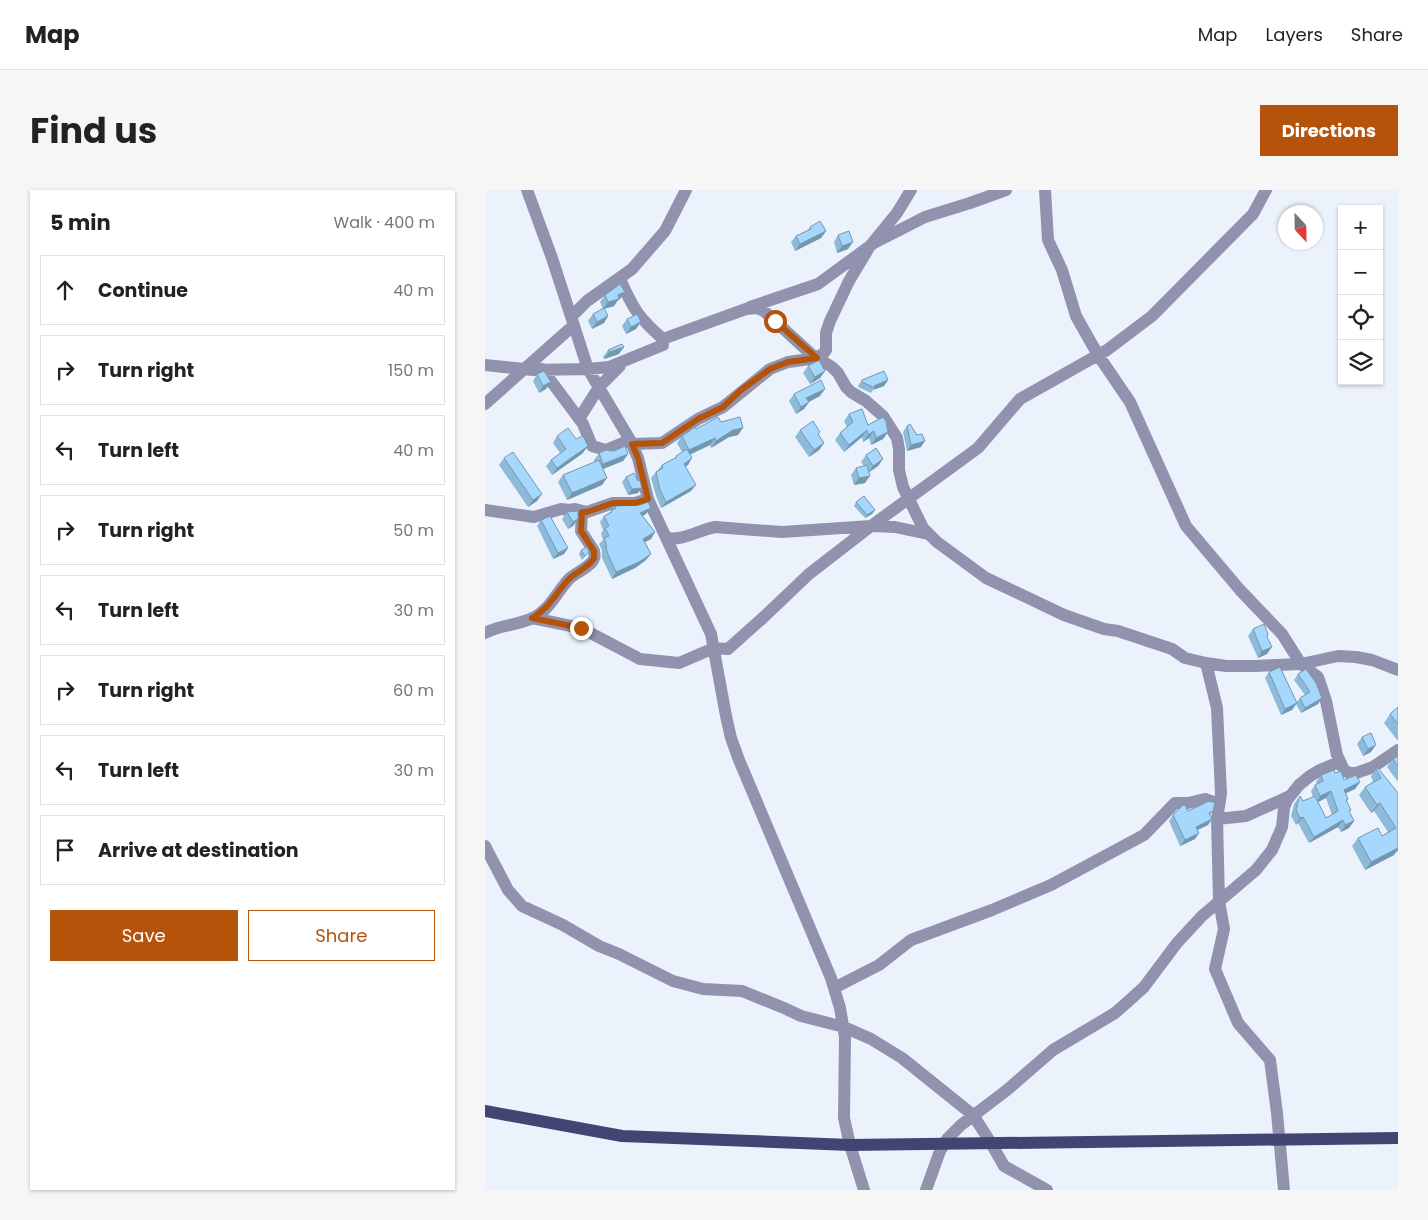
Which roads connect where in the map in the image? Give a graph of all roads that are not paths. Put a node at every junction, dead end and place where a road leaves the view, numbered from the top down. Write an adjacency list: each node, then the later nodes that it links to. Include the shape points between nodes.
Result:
1 (527, 190): 10 (street)
2 (686, 190): 8 (street, via 665,231)
3 (911, 190): 7 (street)
4 (1007, 190): 7 (street, via 925,217)
5 (1045, 190): 12 (street, via 1048,240 1062,270 1075,316)
6 (1266, 190): 12 (street, via 1253,214 1152,316)
7 (870, 246): 9 (street, via 818,284); 13 (street, via 830,321 826,350)
8 (620, 279): 10 (street, via 587,301); 11 (street, via 635,311)
9 (746, 308): 11 (street); 13 (street, via 764,310)
10 (573, 321): 16 (street); 18 (street)
11 (663, 339): 14 (street, via 663,345)
12 (1098, 355): 24 (street, via 1020,399 978,448); 34 (street, via 1130,402 1186,526 1282,634)
13 (817, 358): 22 (street, via 788,362 770,369 723,407 662,443); 24 (street, via 838,373 851,392 883,416 897,438 899,470)
14 (624, 362): 18 (street); 19 (street)
15 (485, 365): 16 (street)
16 (526, 369): 17 (street); 20 (street)
17 (542, 369): 18 (street); 21 (street)
18 (588, 369): 19 (street)
19 (599, 387): 21 (street); 22 (street)
20 (485, 404)
21 (579, 419): 22 (street, via 592,446 606,450)
22 (631, 442): 23 (street)
23 (648, 499): 26 (street, via 613,503); 29 (street)
24 (908, 500): 27 (street); 28 (street)
25 (485, 510): 26 (street, via 534,517 561,509)
26 (582, 512): 30 (street, via 581,531 594,551 594,558 572,577 546,609)
27 (871, 526): 28 (street); 29 (street, via 782,532 715,527 678,539); 32 (street, via 809,574 728,649)
28 (928, 534): 33 (street, via 980,574 1008,590 1064,615)
29 (667, 538): 32 (street)
30 (532, 618): 31 (street); 32 (street, via 581,628 640,659 679,663)
31 (485, 633)
32 (714, 648): 45 (street, via 731,738)
33 (1206, 663): 34 (street, via 1238,666); 41 (street, via 1217,708)
34 (1301, 664): 35 (street, via 1337,656 1356,657); 37 (street, via 1321,683)
35 (1398, 670)
36 (1398, 750): 38 (street)
37 (1339, 762): 38 (street, via 1349,774); 40 (street, via 1310,776)
38 (1373, 767): 39 (street)
39 (1383, 776)
40 (1290, 796): 42 (street, via 1247,816); 44 (street, via 1284,808 1282,827 1271,850 1256,870)
41 (1219, 804): 42 (street); 45 (street, via 1205,799 1175,803 1144,835 1051,885 911,940 879,965)
42 (1217, 820): 44 (street)
43 (485, 846): 46 (street, via 508,890 522,906 599,946 673,981 703,989 742,991 801,1016)
44 (1219, 901): 48 (street, via 1177,943 1144,987 1115,1013 1053,1050); 50 (street, via 1224,929 1215,969 1238,1022 1270,1060)
45 (834, 988): 46 (street)
46 (844, 1027): 48 (street, via 902,1058); 53 (street, via 844,1109)
47 (485, 1111): 53 (main road, via 622,1136)
48 (973, 1115): 51 (street); 52 (street)
49 (1398, 1138): 50 (main road)
50 (1280, 1140): 51 (main road); 57 (street)
51 (991, 1142): 52 (main road); 56 (street, via 1004,1166)
52 (945, 1143): 53 (main road); 55 (street)
53 (850, 1145): 54 (street)
54 (864, 1190)
55 (926, 1190)
56 (1047, 1190)
57 (1284, 1190)

